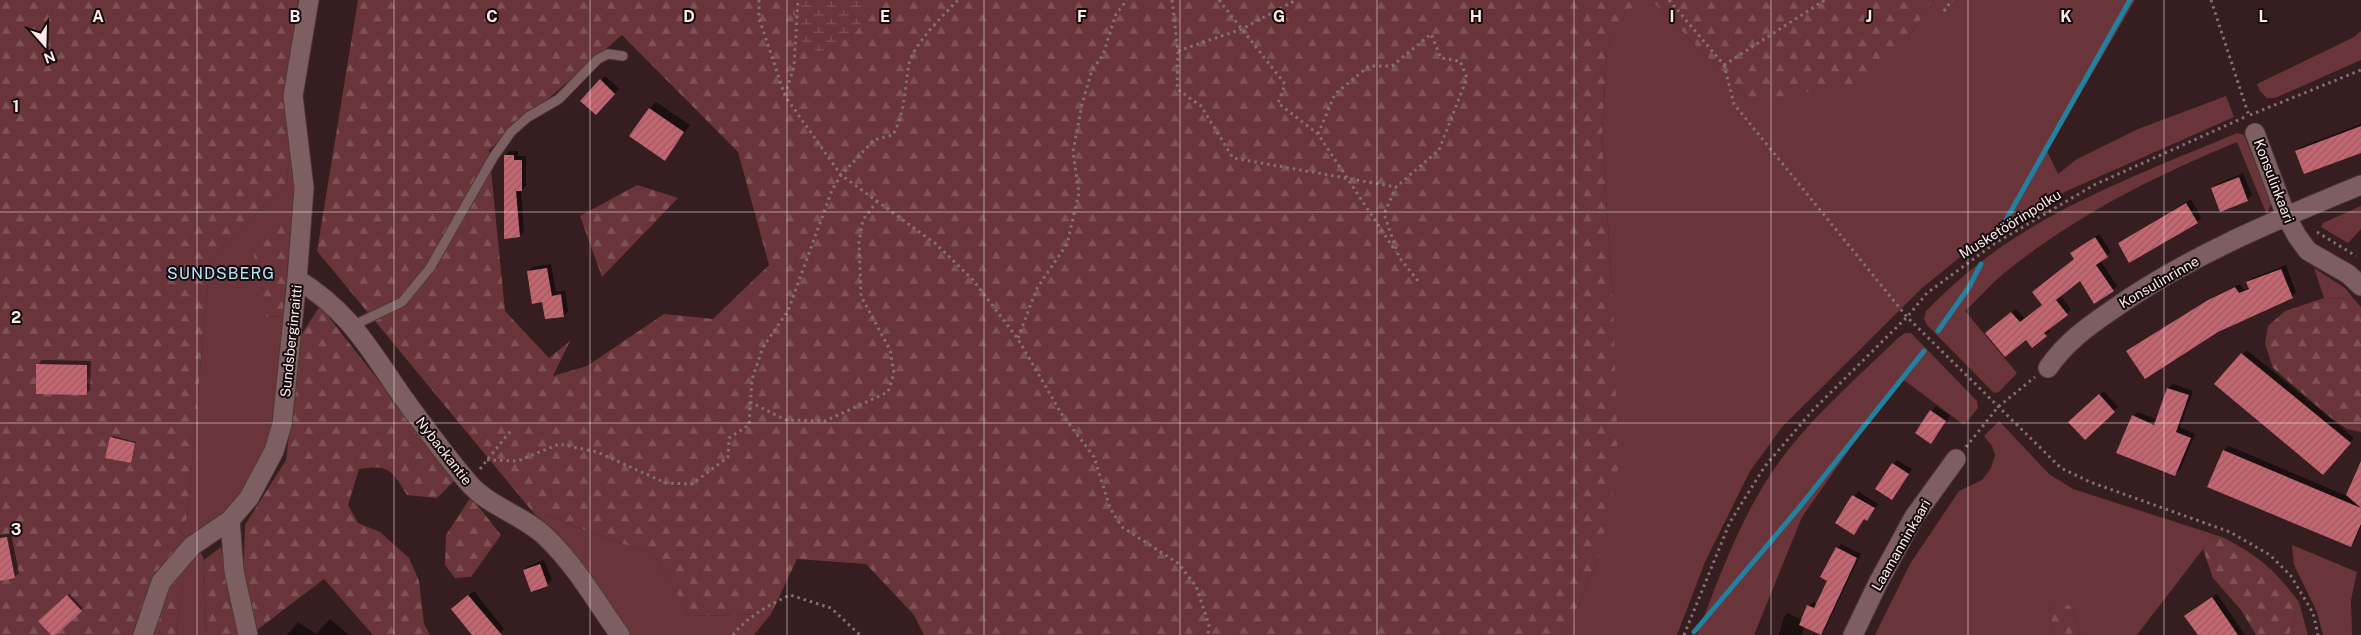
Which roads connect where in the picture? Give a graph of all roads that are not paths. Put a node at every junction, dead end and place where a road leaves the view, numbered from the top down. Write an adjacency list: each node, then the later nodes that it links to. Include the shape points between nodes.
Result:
1 (309, 0): 6 (street, Sundsberginraitti, via 293,96 304,188)
2 (623, 56): 8 (lane, via 608,54 598,59 559,99 528,116 511,132 430,268 402,302)
3 (2255, 133): 5 (street, Konsulinkaari)
4 (2361, 185): 5 (street, Konsulinrinne)
5 (2293, 213): 7 (street, Konsulinkaari, via 2297,236 2308,251 2348,274); 9 (street, Konsulinrinne, via 2141,289 2076,335 2059,351)
6 (297, 279): 8 (street, Nybackantie, via 318,292); 11 (street, Sundsberginraitti, via 282,424 266,469 249,498)
7 (2361, 286)
8 (354, 325): 14 (street, Nybackantie, via 404,399 468,483 486,499 546,537)
9 (2048, 368)
10 (1956, 459): 15 (street, Laamanninkaari, via 1914,517)
11 (230, 520): 12 (street, Sundsberginraitti, via 192,546 161,582); 13 (street, via 234,572)
12 (143, 635)
13 (248, 635)
14 (620, 635)
15 (1853, 635)

